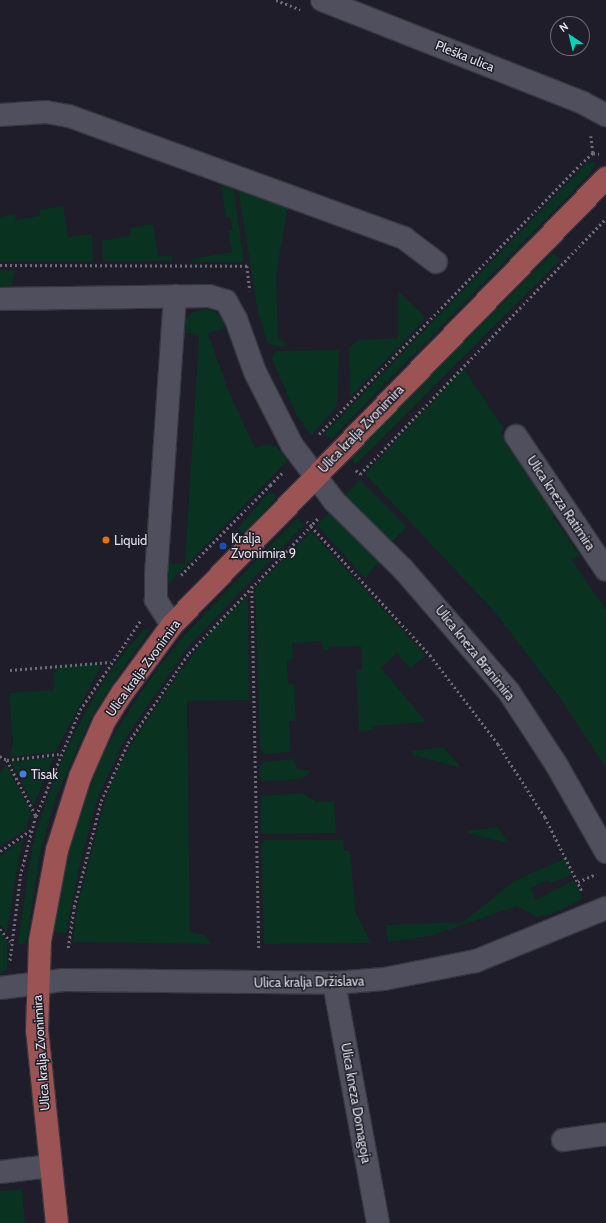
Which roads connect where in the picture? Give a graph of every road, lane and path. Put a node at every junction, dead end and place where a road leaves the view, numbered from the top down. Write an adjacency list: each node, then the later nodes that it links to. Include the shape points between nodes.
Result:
1 (322, 0): 3 (street, Pleška ulica, via 583,103)
2 (0, 115): 7 (street, via 46,112 69,116 404,238)
3 (606, 115)
4 (601, 155): 10 (path, via 597,153 590,156)
5 (606, 178): 13 (main road, Ulica kralja Zvonimira)
6 (606, 218): 12 (path)
7 (436, 262)
8 (175, 296): 9 (street); 13 (street, Ulica kneza Branimira, via 209,296 226,301 236,319 255,372 271,405 292,445); 19 (street)
9 (0, 299)
10 (319, 434)
11 (516, 436): 17 (street, Ulica kneza Ratimira)
12 (360, 474)
13 (315, 477): 14 (street, Ulica kneza Branimira); 15 (main road, Ulica kralja Zvonimira)
14 (334, 501): 16 (path); 28 (street, Ulica kneza Branimira, via 403,568 509,692 556,764)
15 (289, 504): 16 (path); 19 (path, via 270,485); 20 (main road, Ulica kralja Zvonimira)
16 (311, 526): 18 (path); 28 (path, via 411,633 457,688 533,796 578,882)
17 (606, 570)
18 (252, 586): 32 (path, via 203,636 175,671 128,743 112,773 101,801 81,876); 33 (path)
19 (156, 600): 20 (street)
20 (172, 626): 35 (main road, Ulica kralja Zvonimira, via 108,716 80,777 57,850 43,911)
21 (112, 662): 22 (path)
22 (10, 670)
23 (60, 754): 25 (path)
24 (0, 756): 25 (path)
25 (7, 760): 26 (path, via 36,816)
26 (32, 829): 27 (path); 31 (path)
27 (0, 851)
28 (603, 862)
29 (606, 908): 34 (street, Ulica kralja Držislava, via 504,950 453,967 384,979)
30 (0, 929): 31 (path)
31 (10, 941): 36 (path)
32 (68, 948)
33 (259, 949)
34 (334, 983): 35 (street, Ulica kralja Držislava, via 63,980); 42 (street, Ulica kneza Domagoja)
35 (36, 985): 36 (street, Ulica kralja Držislava); 39 (main road, Ulica kralja Zvonimira, via 37,1031)
36 (4, 987)
37 (606, 1134): 38 (street)
38 (563, 1140)
39 (50, 1166): 40 (street); 41 (main road, Ulica kralja Zvonimira)
40 (0, 1172)
41 (57, 1223)
42 (378, 1223)

